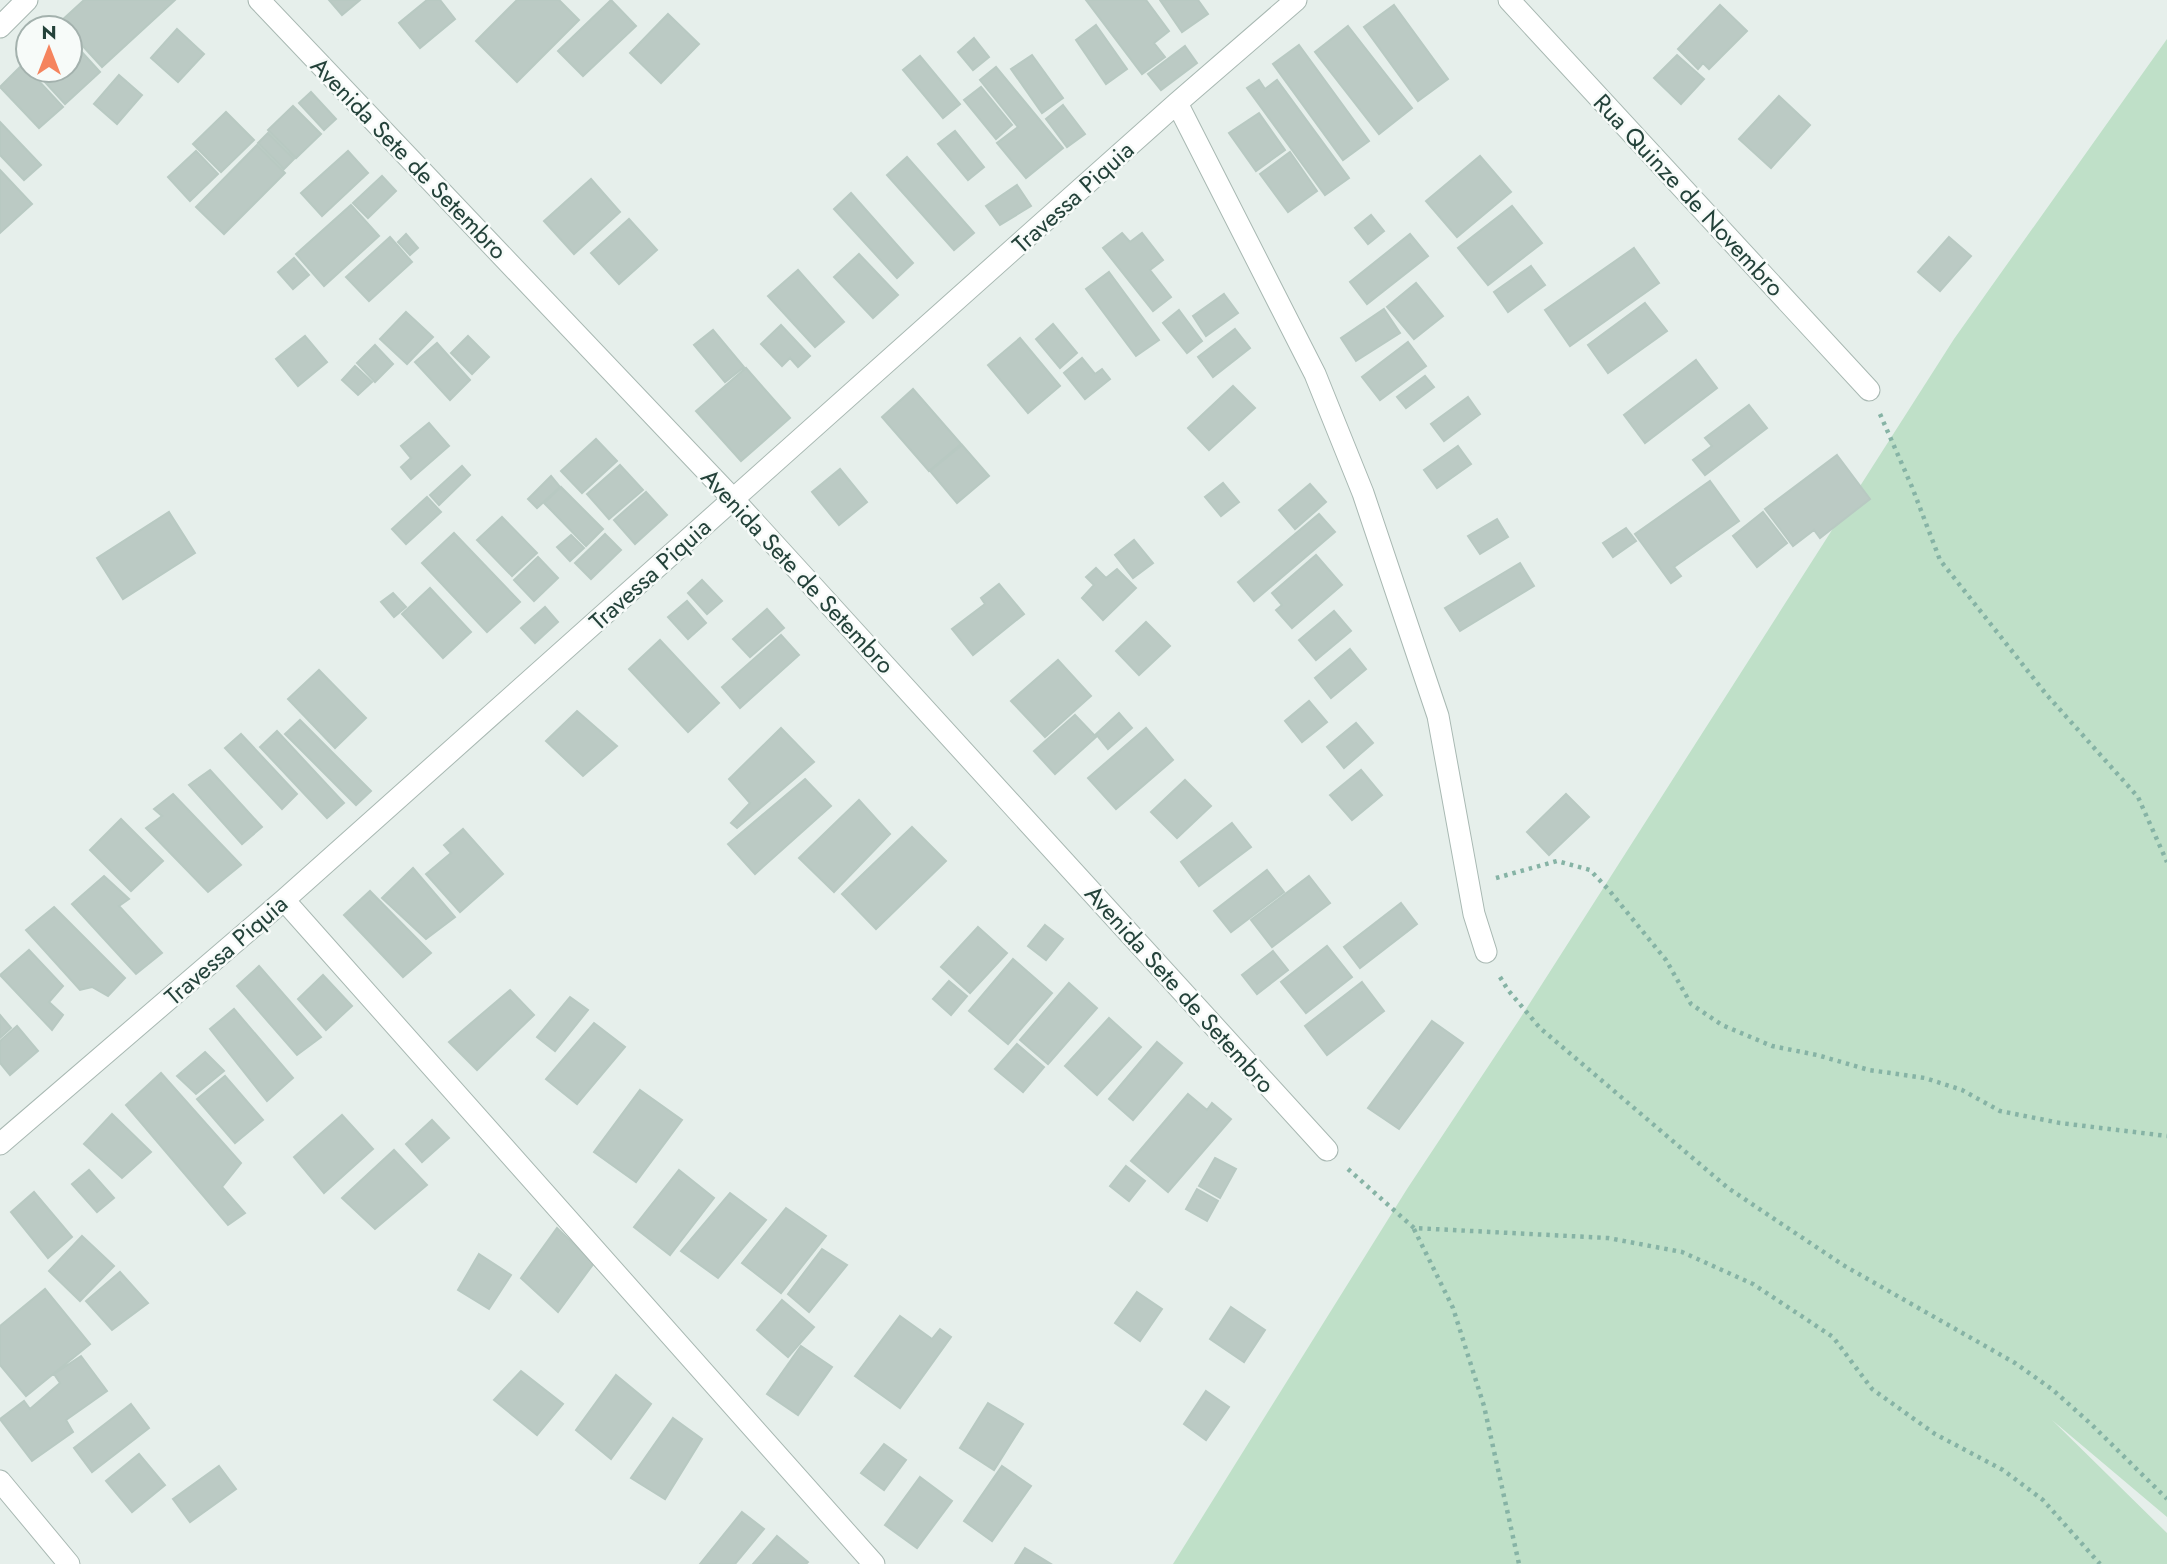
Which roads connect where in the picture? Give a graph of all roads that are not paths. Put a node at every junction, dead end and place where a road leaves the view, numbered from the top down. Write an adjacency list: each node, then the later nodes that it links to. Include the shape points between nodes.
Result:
1 (27, 0): 5 (street)
2 (259, 0): 8 (street, Avenida Sete de Setembro)
3 (1296, 0): 6 (street, Travessa Piquia)
4 (1509, 0): 7 (street, Rua Quinze de Novembro)
5 (0, 27)
6 (1177, 103): 8 (street, Travessa Piquia); 10 (street, via 1315,374 1363,493 1438,716 1474,914)
7 (1869, 390)
8 (734, 500): 9 (street, Travessa Piquia); 12 (street, Avenida Sete de Setembro)
9 (284, 900): 11 (street, Travessa Piquia); 15 (street)
10 (1486, 952)
11 (0, 1144)
12 (1327, 1150)
13 (0, 1481): 14 (street)
14 (69, 1564)
15 (874, 1564)

